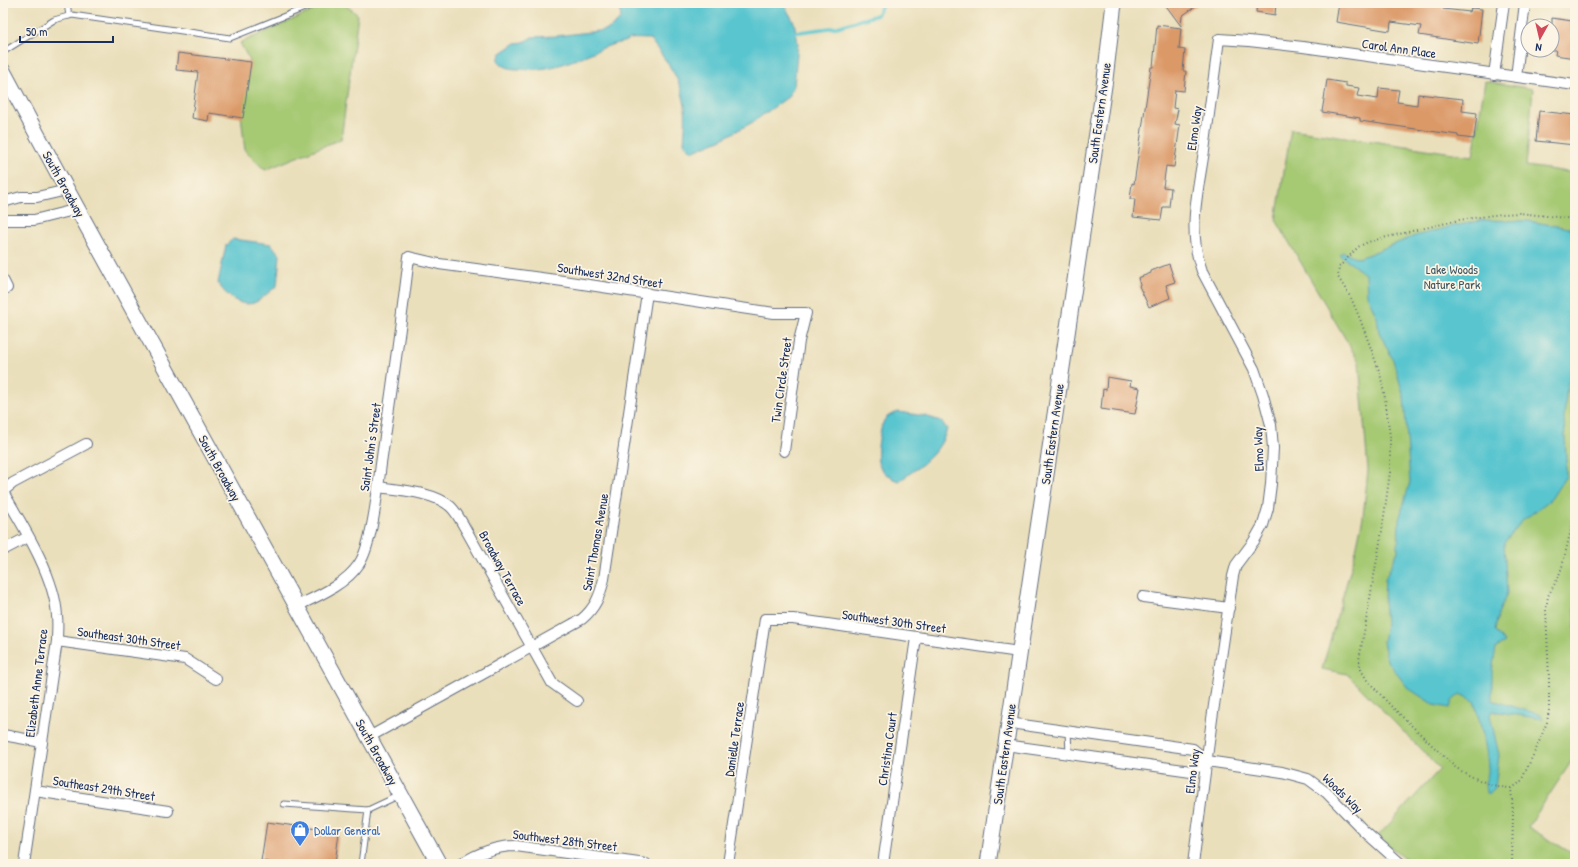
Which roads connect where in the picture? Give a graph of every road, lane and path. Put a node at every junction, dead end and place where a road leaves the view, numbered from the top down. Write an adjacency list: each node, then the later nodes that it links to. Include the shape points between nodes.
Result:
1 (67, 3): 6 (lane)
2 (318, 3): 6 (lane, via 230,38)
3 (1114, 3): 35 (street, South Eastern Avenue, via 1103,94)
4 (1504, 3): 10 (street)
5 (1525, 3): 11 (street)
6 (69, 16): 8 (lane, via 54,20)
7 (1219, 39): 10 (street, Carol Ann Place, via 1311,48); 30 (street, Elmo Way, via 1196,207 1194,241 1202,271 1254,370 1271,425 1273,448 1268,508 1259,533 1236,565)
8 (3, 52)
9 (3, 71): 13 (street, South Broadway)
10 (1494, 74): 11 (street, Carol Ann Place)
11 (1516, 77): 12 (street, Carol Ann Place)
12 (1575, 85)
13 (66, 190): 14 (street); 15 (street, South Broadway)
14 (3, 202)
15 (78, 209): 17 (street, via 34,220); 29 (street, South Broadway)
16 (1575, 218): 46 (path, via 1519,213 1459,220 1362,244 1339,267 1338,277 1351,298 1380,373 1390,436 1390,472 1360,666 1367,680 1391,706 1455,767 1481,780)
17 (3, 220)
18 (409, 257): 19 (street, Southwest 32nd Street, via 439,264); 23 (street, Saint John's Street)
19 (647, 294): 20 (street, Southwest 32nd Street, via 774,313); 34 (street, Saint Thomas Avenue, via 600,593 591,612)
20 (806, 313): 22 (street, Twin Circle Street, via 799,341)
21 (86, 444): 24 (street, via 13,483)
22 (784, 451)
23 (378, 487): 29 (street, Saint John's Street, via 365,552 359,564 337,584); 34 (street, Broadway Terrace, via 430,496 452,508 466,528)
24 (3, 491): 26 (street, Elizabeth Anne Terrace)
25 (1575, 512): 46 (path, via 1562,567 1546,602 1549,697 1547,722 1521,781)
26 (28, 537): 27 (street); 33 (street, Elizabeth Anne Terrace, via 50,585 57,615)
27 (3, 550)
28 (1144, 596): 30 (street)
29 (297, 606): 41 (street, South Broadway)
30 (1229, 608): 45 (street, Elmo Way)
31 (765, 619): 32 (street, Southwest 30th Street, via 792,619); 57 (street, Danielle Terrace)
32 (916, 638): 35 (street, Southwest 30th Street); 58 (street, Christina Court)
33 (56, 641): 36 (street, Southeast 30th Street, via 185,659); 42 (street, Elizabeth Anne Terrace)
34 (531, 647): 37 (street, Broadway Terrace, via 552,684); 41 (street, Saint Thomas Avenue)
35 (1019, 652): 38 (street, South Eastern Avenue)
36 (216, 679)
37 (577, 701)
38 (1009, 723): 39 (street, Woods Way); 43 (street, South Eastern Avenue)
39 (1068, 731): 44 (lane); 45 (street, Woods Way, via 1193,749)
40 (3, 735): 42 (street)
41 (369, 737): 48 (street, South Broadway)
42 (42, 742): 47 (street, Elizabeth Anne Terrace)
43 (1005, 745): 44 (street); 59 (street, South Eastern Avenue)
44 (1069, 754): 45 (street, via 1191,771)
45 (1207, 761): 60 (street, Elmo Way); 61 (street, Woods Way, via 1282,772 1308,779 1327,793)
46 (1510, 788): 62 (path)
47 (35, 791): 51 (street, Southeast 29th Street); 52 (street, Elizabeth Anne Terrace)
48 (401, 795): 50 (lane); 54 (street, South Broadway)
49 (284, 804): 50 (lane)
50 (368, 810): 53 (lane)
51 (168, 811)
52 (24, 864)
53 (361, 864)
54 (439, 864)
55 (461, 864): 56 (street, Southwest 28th Street, via 493,848 516,846)
56 (646, 864)
57 (728, 864)
58 (883, 864)
59 (988, 864)
60 (1193, 864)
61 (1401, 864)
62 (1512, 864)

